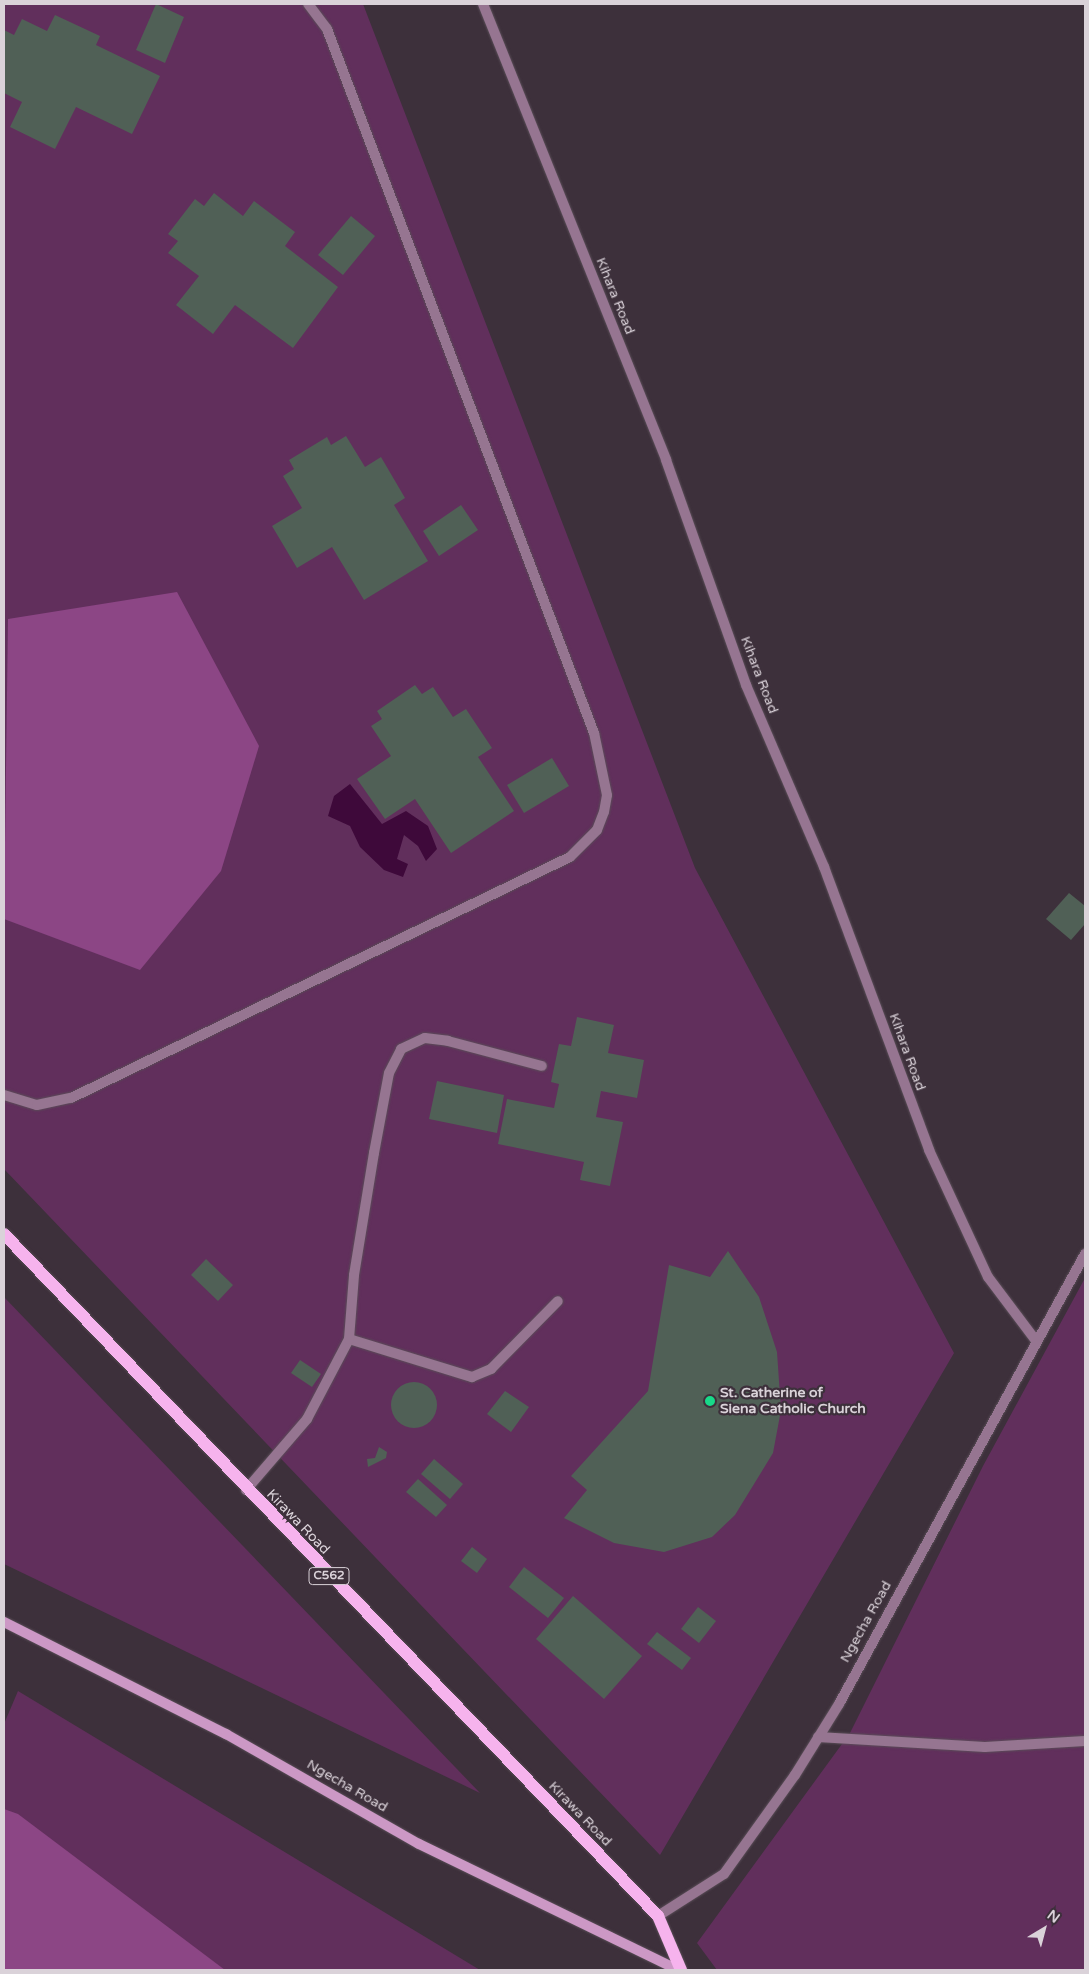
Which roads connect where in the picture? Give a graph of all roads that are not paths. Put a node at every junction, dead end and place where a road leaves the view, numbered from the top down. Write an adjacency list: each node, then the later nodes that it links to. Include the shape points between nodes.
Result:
1 (308, 4): 4 (street, via 327,28 594,734 607,795 604,812 597,830 570,857 71,1098 37,1106)
2 (483, 4): 9 (street, Kihara Road, via 666,460 746,685 824,867 929,1150 988,1277)
3 (542, 1066): 8 (street, via 425,1038 401,1049 389,1073 374,1153 354,1275)
4 (4, 1095)
5 (4, 1234): 10 (main road, Kirawa Road / C562)
6 (1085, 1254): 9 (street, Ngecha Road)
7 (558, 1301): 8 (street, via 490,1369 472,1377)
8 (349, 1339): 10 (street, via 307,1419)
9 (1037, 1342): 12 (street, Ngecha Road)
10 (246, 1490): 14 (main road, Kirawa Road / C562)
11 (4, 1622): 15 (main road, Ngecha Road, via 218,1730 419,1844)
12 (818, 1737): 13 (street, via 985,1747); 14 (street, Ngecha Road, via 724,1874)
13 (1085, 1741)
14 (658, 1916): 15 (main road, Ngecha Road)
15 (680, 1970)

